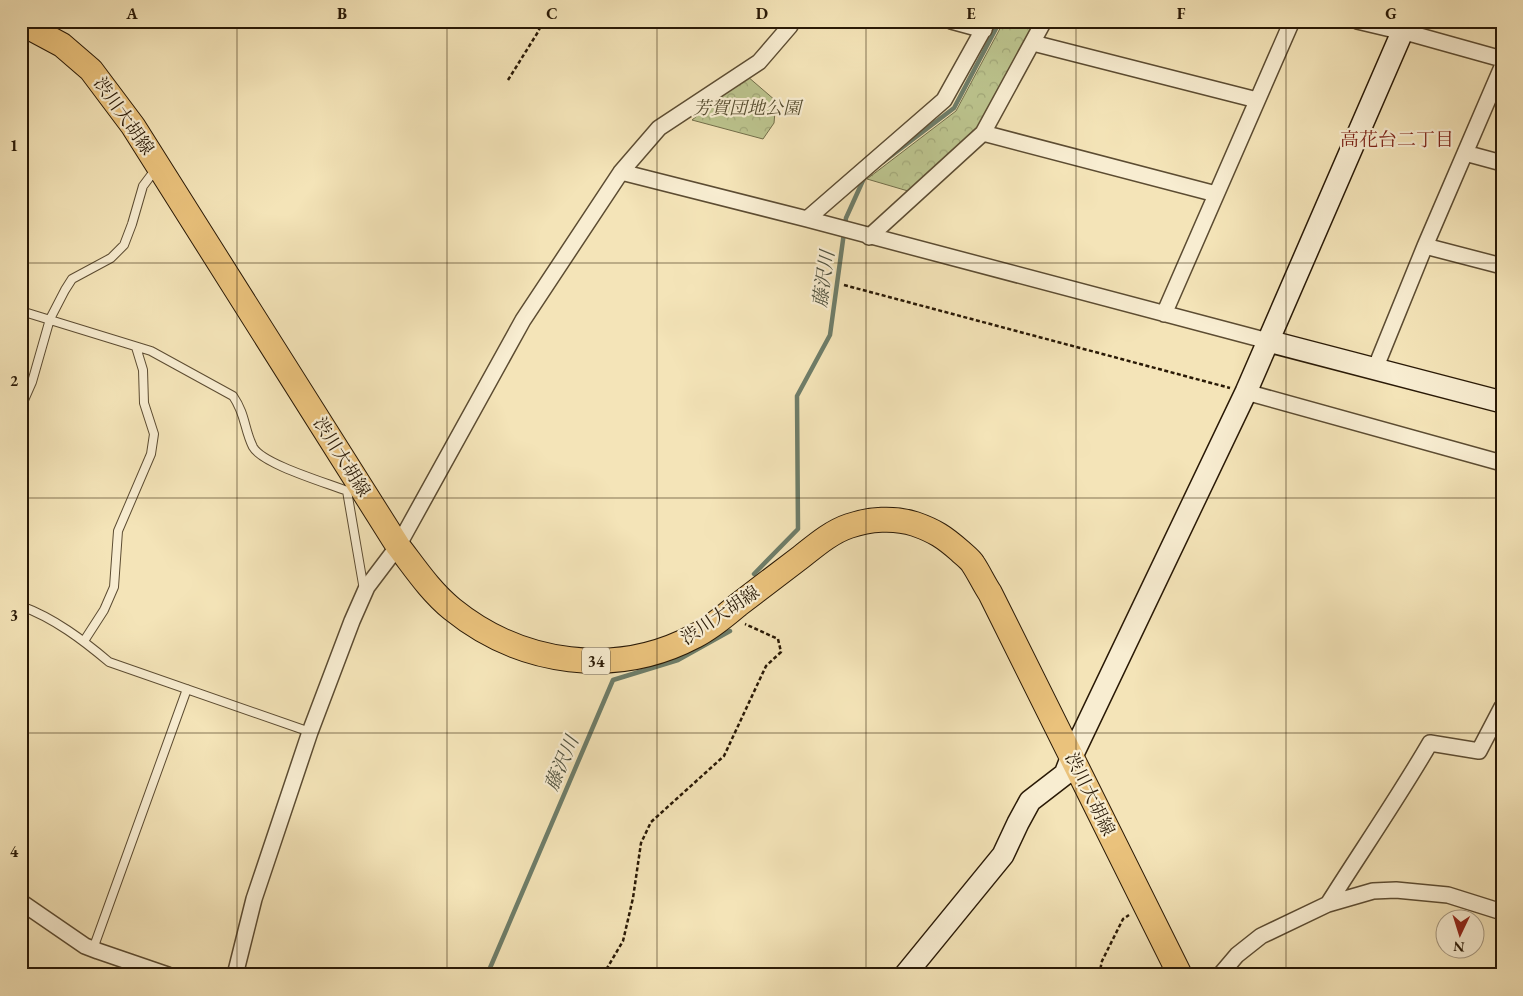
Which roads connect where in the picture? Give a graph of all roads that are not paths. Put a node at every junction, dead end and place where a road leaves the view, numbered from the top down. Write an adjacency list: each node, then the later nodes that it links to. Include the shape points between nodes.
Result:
1 (792, 21): 17 (street, via 759,62 659,128)
2 (951, 21): 7 (street)
3 (1044, 21): 9 (street)
4 (1292, 21): 12 (street)
5 (1357, 21): 8 (street)
6 (21, 23): 16 (main road, 渋川大胡線 / 34, via 62,45 91,70)
7 (986, 25): 19 (street, via 944,100)
8 (1405, 27): 10 (street); 26 (street)
9 (1033, 43): 12 (street); 13 (street)
10 (1502, 59)
11 (1502, 67): 14 (street)
12 (1257, 100): 18 (street)
13 (983, 133): 18 (street); 20 (street)
14 (1465, 153): 15 (street); 21 (street)
15 (1502, 163)
16 (158, 166): 25 (lane, via 143,186 124,245 111,258 72,279); 33 (main road, 渋川大胡線 / 34)
17 (621, 172): 19 (street); 34 (street, via 522,320)
18 (1216, 194): 24 (street)
19 (808, 219): 20 (street)
20 (869, 236): 24 (street)
21 (1426, 246): 22 (street); 28 (street)
22 (1502, 266)
23 (21, 311): 25 (lane)
24 (1164, 314): 26 (street)
25 (50, 319): 27 (lane); 31 (lane, via 32,382)
26 (1268, 341): 28 (street); 29 (street)
27 (136, 346): 33 (lane, via 233,396 241,408 254,448 268,461); 37 (lane, via 143,370 144,403 154,434 150,454 118,531 114,587)
28 (1375, 369): 30 (street)
29 (1246, 392): 32 (street); 41 (street)
30 (1502, 402)
31 (21, 407)
32 (1502, 463)
33 (353, 486): 34 (main road, 渋川大胡線 / 34); 35 (lane)
34 (398, 546): 35 (street); 41 (main road, 渋川大胡線 / 34, via 427,585 472,624 508,644 552,657 597,661 642,655 697,635 832,534 848,526 882,519 908,522 943,536 972,563)
35 (365, 592): 40 (street)
36 (21, 606): 37 (lane, via 34,610)
37 (84, 642): 38 (lane, via 109,662)
38 (187, 689): 40 (lane); 45 (lane)
39 (1502, 707): 43 (street, via 1479,751 1430,743)
40 (310, 732): 47 (street, via 254,899)
41 (1072, 756): 48 (street, via 1065,774 1030,801 1004,855); 49 (main road, 渋川大胡線 / 34)
42 (21, 902): 45 (street)
43 (1328, 904): 44 (street, via 1372,891 1396,890 1448,895); 50 (street, via 1261,936 1237,955)
44 (1502, 912)
45 (93, 949): 46 (street)
46 (168, 975)
47 (235, 975)
48 (905, 975)
49 (1180, 975)
50 (1220, 975)

